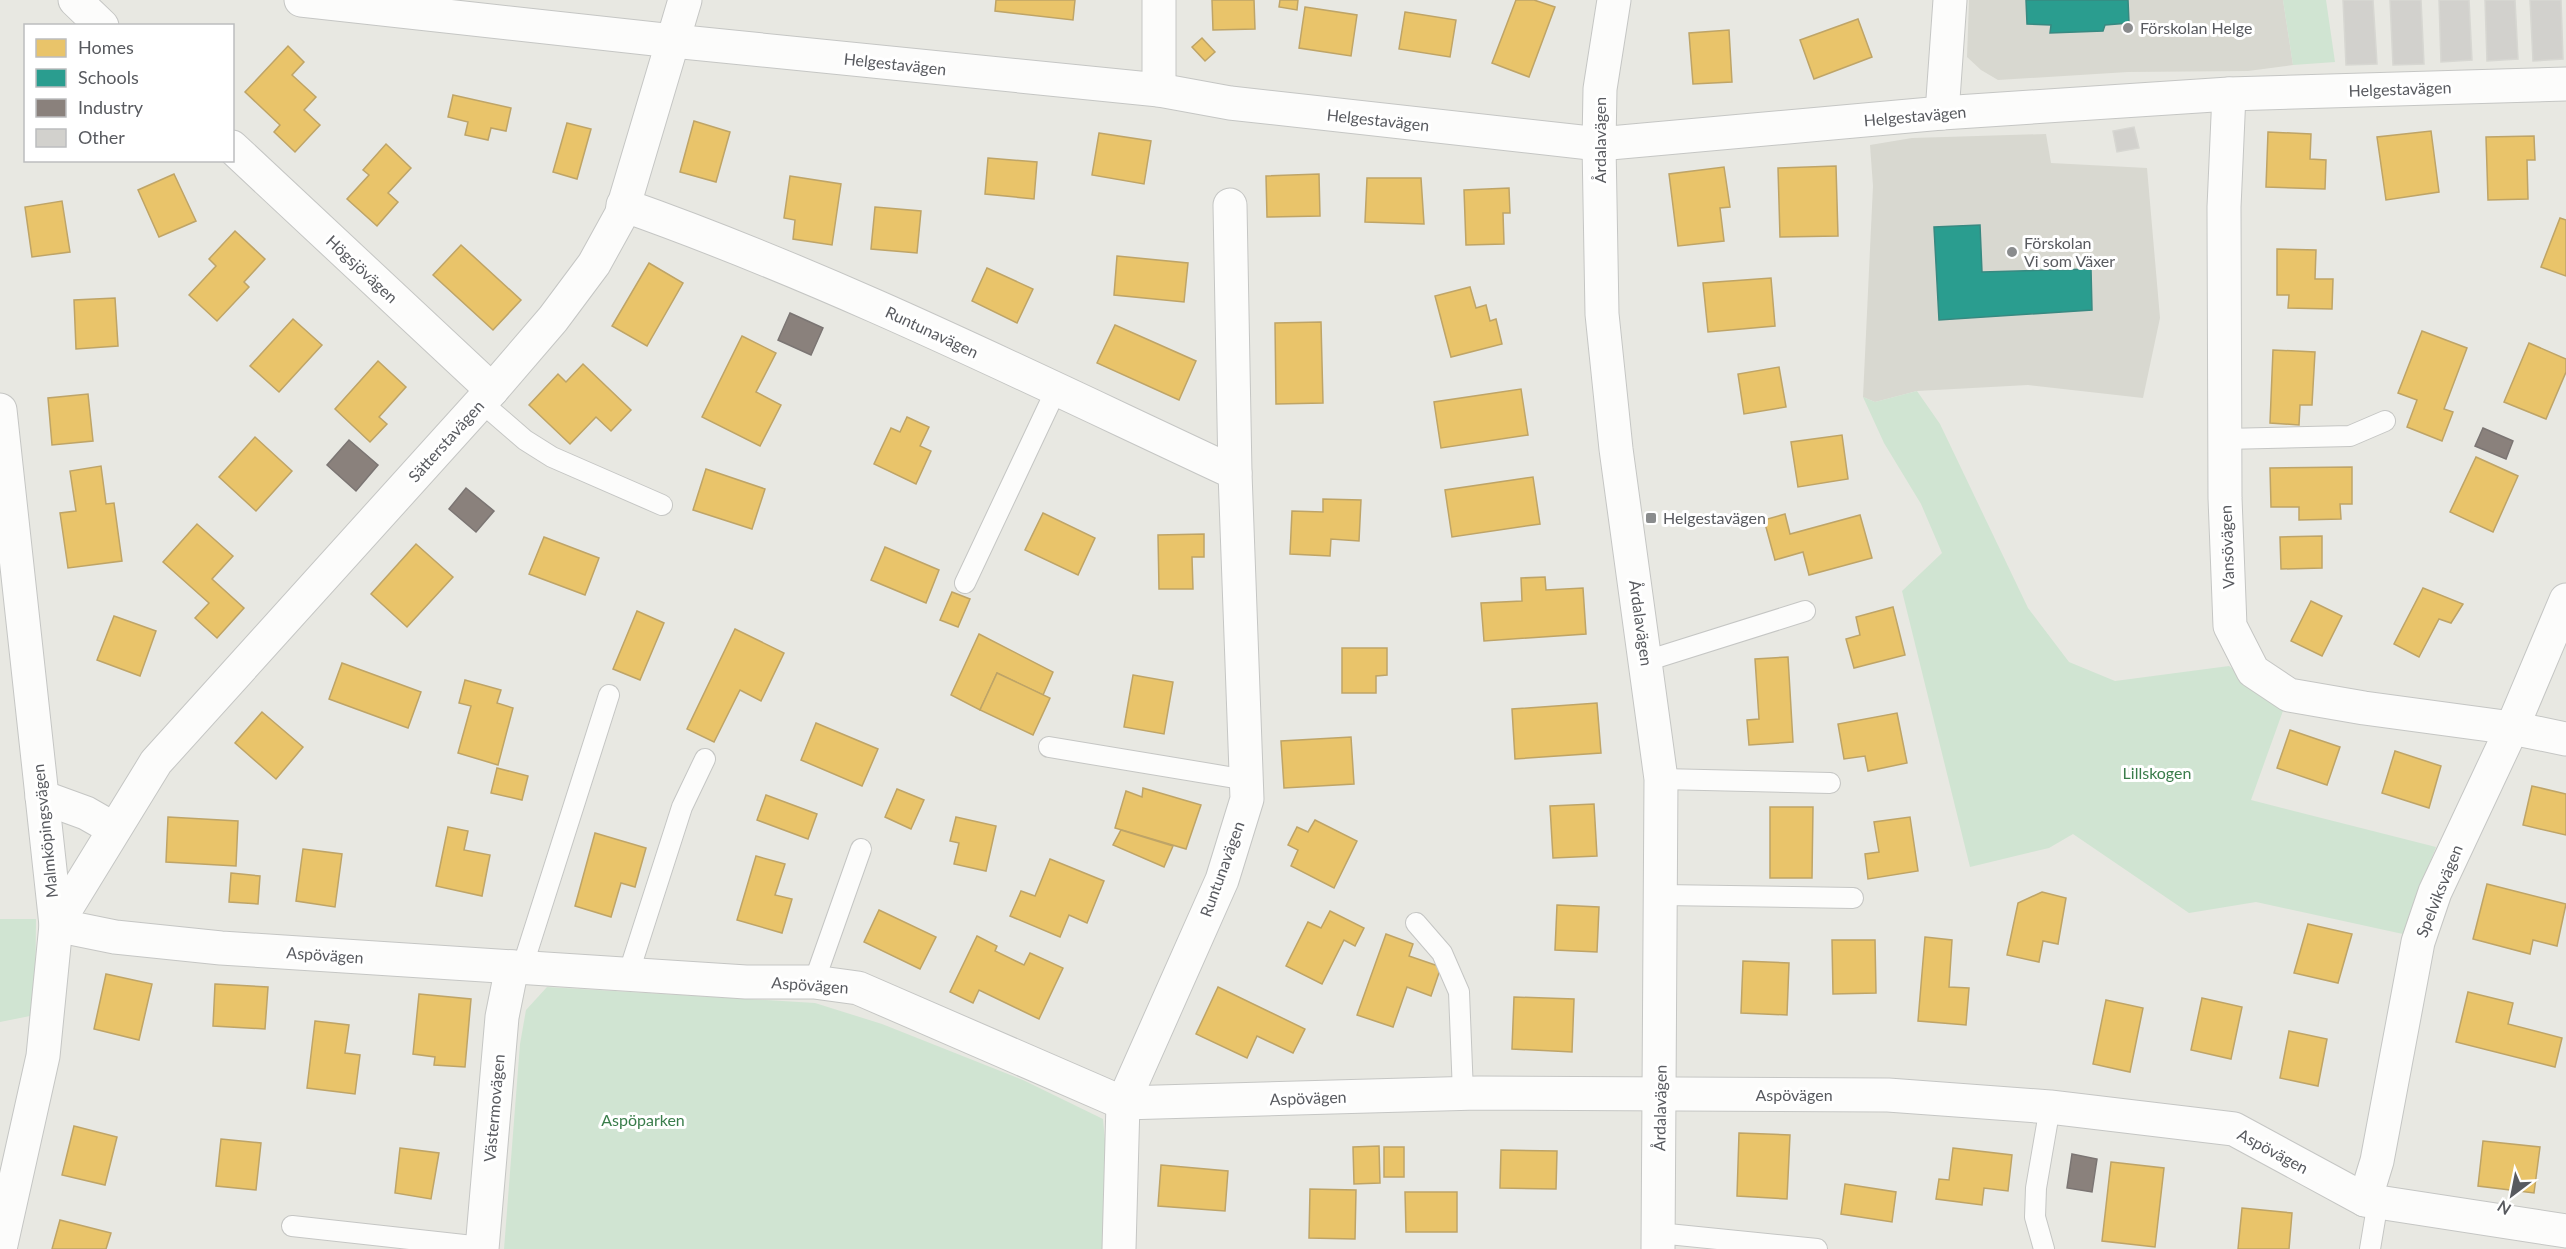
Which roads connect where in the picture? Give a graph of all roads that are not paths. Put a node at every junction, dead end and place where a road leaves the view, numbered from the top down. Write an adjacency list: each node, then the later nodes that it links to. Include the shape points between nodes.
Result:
1 (75, 0): 7 (street)
2 (301, 0): 8 (street, Helgestavägen)
3 (685, 0): 8 (street, Sätterstavägen)
4 (1159, 0): 10 (street)
5 (1614, 0): 13 (street, Årdalavägen, via 1600,89)
6 (1950, 0): 12 (street)
7 (100, 24)
8 (673, 41): 10 (street, Helgestavägen); 15 (street, Sätterstavägen)
9 (2566, 84): 11 (street, Helgestavägen)
10 (1159, 90): 13 (street, Helgestavägen, via 1230,103)
11 (2229, 94): 12 (street, Helgestavägen); 21 (street, Vansövägen, via 2224,207)
12 (1942, 113): 13 (street, Helgestavägen)
13 (1599, 144): 27 (street, Årdalavägen, via 1602,314 1616,449)
14 (234, 149): 18 (street, Högsjövägen)
15 (623, 205): 17 (street, Runtunavägen, via 898,316); 18 (street, Sätterstavägen, via 594,264 553,319)
16 (1230, 205): 22 (street, Runtunavägen)
17 (1056, 390): 22 (street, Runtunavägen); 24 (lane)
18 (486, 396): 23 (lane, via 525,440 552,457); 37 (street, Sätterstavägen, via 156,762)
19 (0, 410): 36 (street, Malmköpingsvägen)
20 (2385, 421): 21 (lane, via 2350,436)
21 (2225, 439): 29 (street, Vansövägen, via 2230,626 2253,671 2289,695)
22 (1235, 472): 34 (street, Runtunavägen)
23 (662, 505)
24 (965, 583)
25 (2566, 600): 29 (street, Spelviksvägen)
26 (1805, 611): 27 (lane)
27 (1646, 661): 33 (street, Årdalavägen)
28 (609, 695): 43 (lane)
29 (2512, 728): 30 (street, Vansövägen); 50 (street, Spelviksvägen, via 2435,892 2418,942)
30 (2566, 739)
31 (1049, 747): 34 (lane)
32 (705, 759): 44 (lane, via 682,807)
33 (1661, 779): 35 (lane); 39 (street, Årdalavägen)
34 (1246, 780): 48 (street, Runtunavägen, via 1247,799 1222,880)
35 (1830, 783)
36 (42, 797): 37 (street, via 86,813); 42 (street, Malmköpingsvägen)
37 (114, 829): 42 (street, Sätterstavägen)
38 (861, 849): 45 (lane)
39 (1662, 895): 40 (lane); 47 (street, Årdalavägen)
40 (1853, 898)
41 (1416, 923): 46 (lane, via 1442,953 1459,992)
42 (56, 925): 43 (street, Aspövägen, via 116,937 221,948); 55 (street, Malmköpingsvägen, via 43,1056)
43 (517, 967): 44 (street, Aspövägen); 54 (street, Västermovägen, via 502,1017)
44 (628, 975): 45 (street, Aspövägen)
45 (814, 982): 48 (street, Aspövägen, via 858,988)
46 (1463, 1093): 47 (street, Aspövägen); 48 (street, Aspövägen)
47 (1660, 1094): 49 (street, Aspövägen, via 1888,1095); 53 (street, Årdalavägen)
48 (1123, 1103): 56 (street, Runtunavägen)
49 (2050, 1107): 50 (street, Aspövägen, via 2234,1129); 58 (lane, via 2035,1198 2035,1217)
50 (2371, 1200): 52 (street, Aspövägen); 59 (lane)
51 (292, 1226): 54 (lane)
52 (2566, 1231)
53 (1658, 1241): 57 (lane)
54 (482, 1248)
55 (0, 1249)
56 (1119, 1249)
57 (1817, 1249)
58 (2044, 1249)
59 (2370, 1249)

